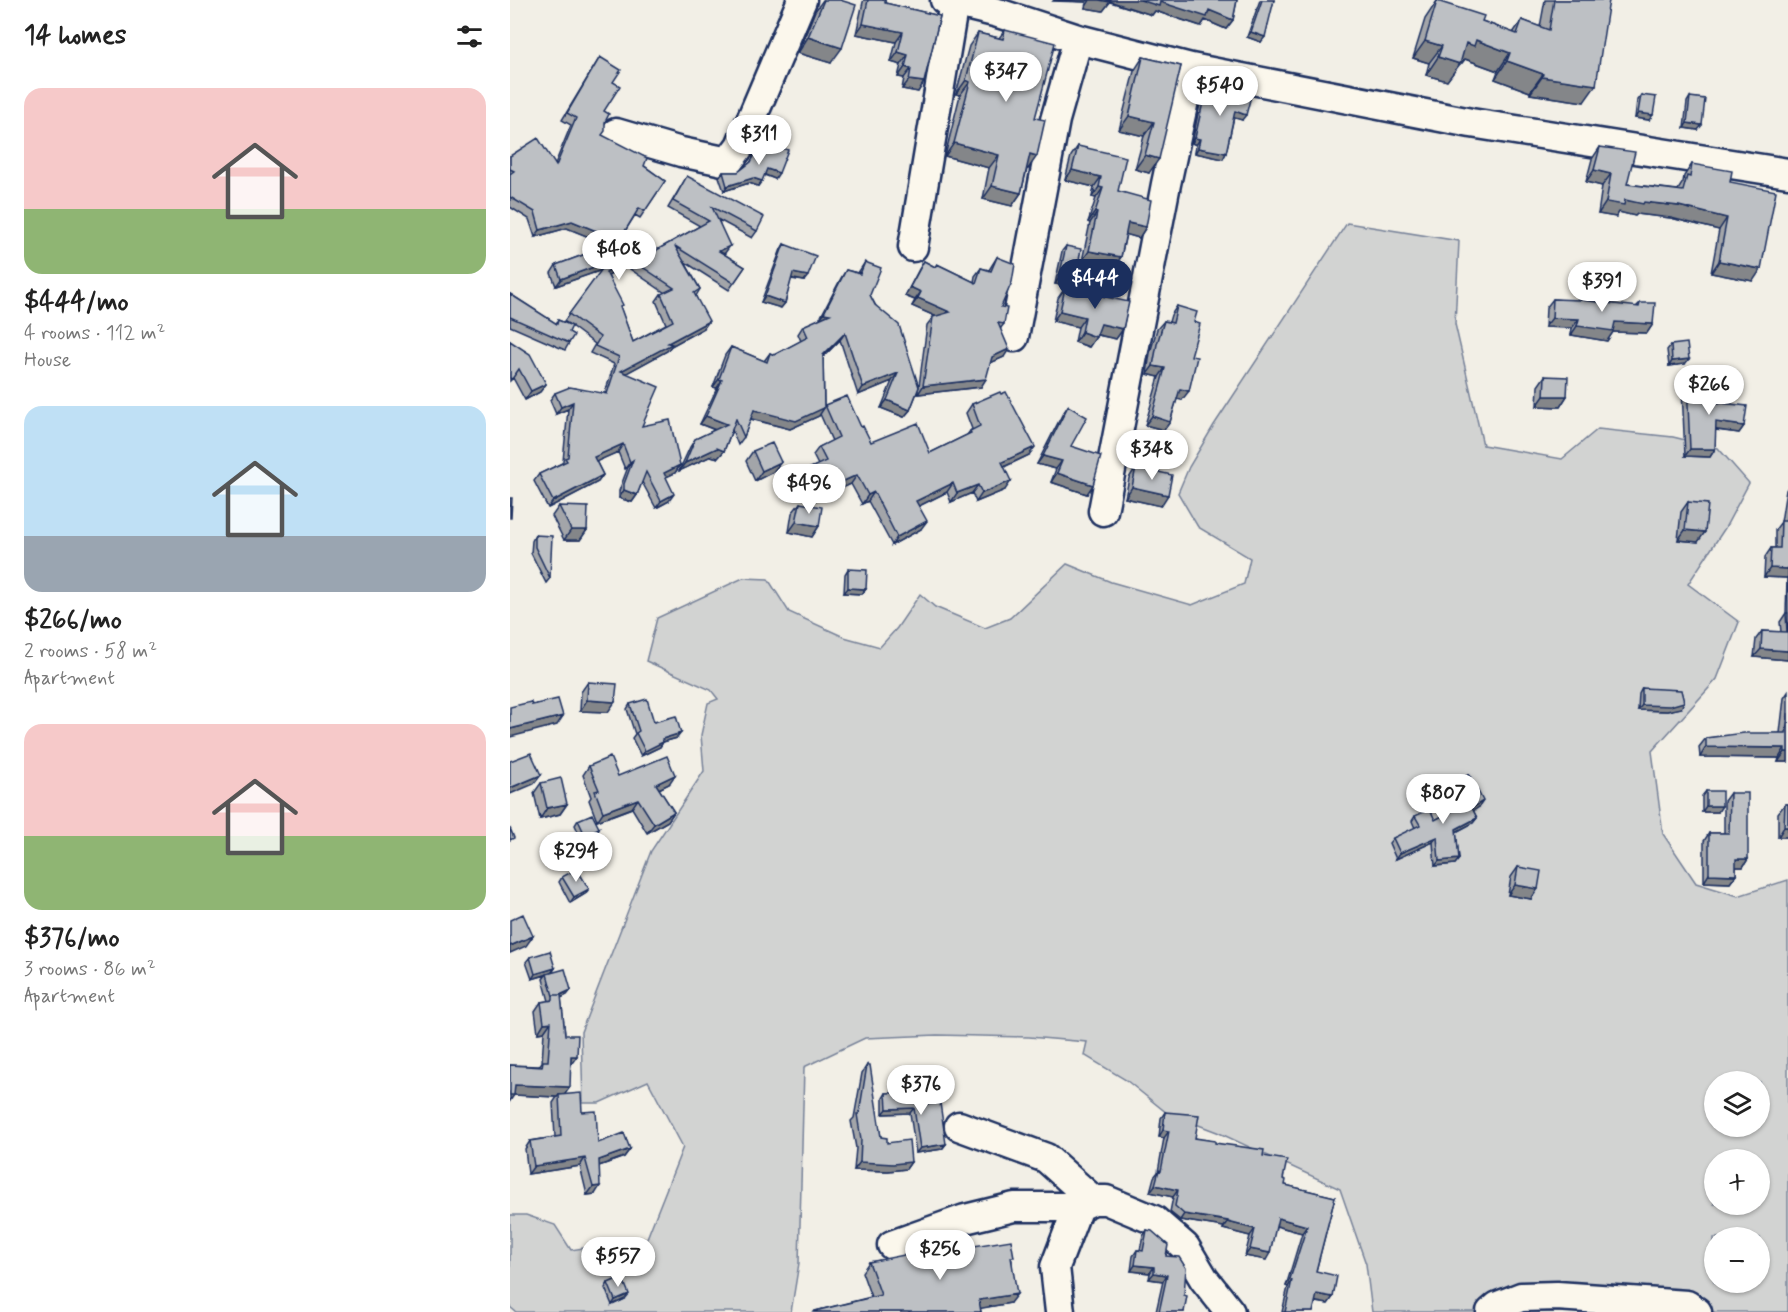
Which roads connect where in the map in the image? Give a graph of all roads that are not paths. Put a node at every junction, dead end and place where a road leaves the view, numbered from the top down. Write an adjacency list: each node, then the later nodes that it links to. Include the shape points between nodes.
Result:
1 (802, 0): 6 (street, via 740,146 728,162)
2 (950, 1): 3 (street); 8 (street)
3 (1004, 7): 4 (street)
4 (1078, 39): 5 (street); 9 (street, via 1055,120)
5 (1191, 68): 7 (street, via 1471,123); 10 (street)
6 (616, 133)
7 (1788, 173)
8 (913, 248)
9 (1014, 337)
10 (1103, 511)
11 (959, 1126): 12 (street, via 1046,1158)
12 (1085, 1203): 13 (street, via 1014,1208 965,1219); 14 (street, via 1055,1267); 15 (street, via 1106,1200 1154,1220 1185,1247)
13 (892, 1245)
14 (1060, 1312)
15 (1230, 1312)
16 (1491, 1312): 17 (street, via 1521,1296 1557,1296 1687,1305)
17 (1697, 1312)

